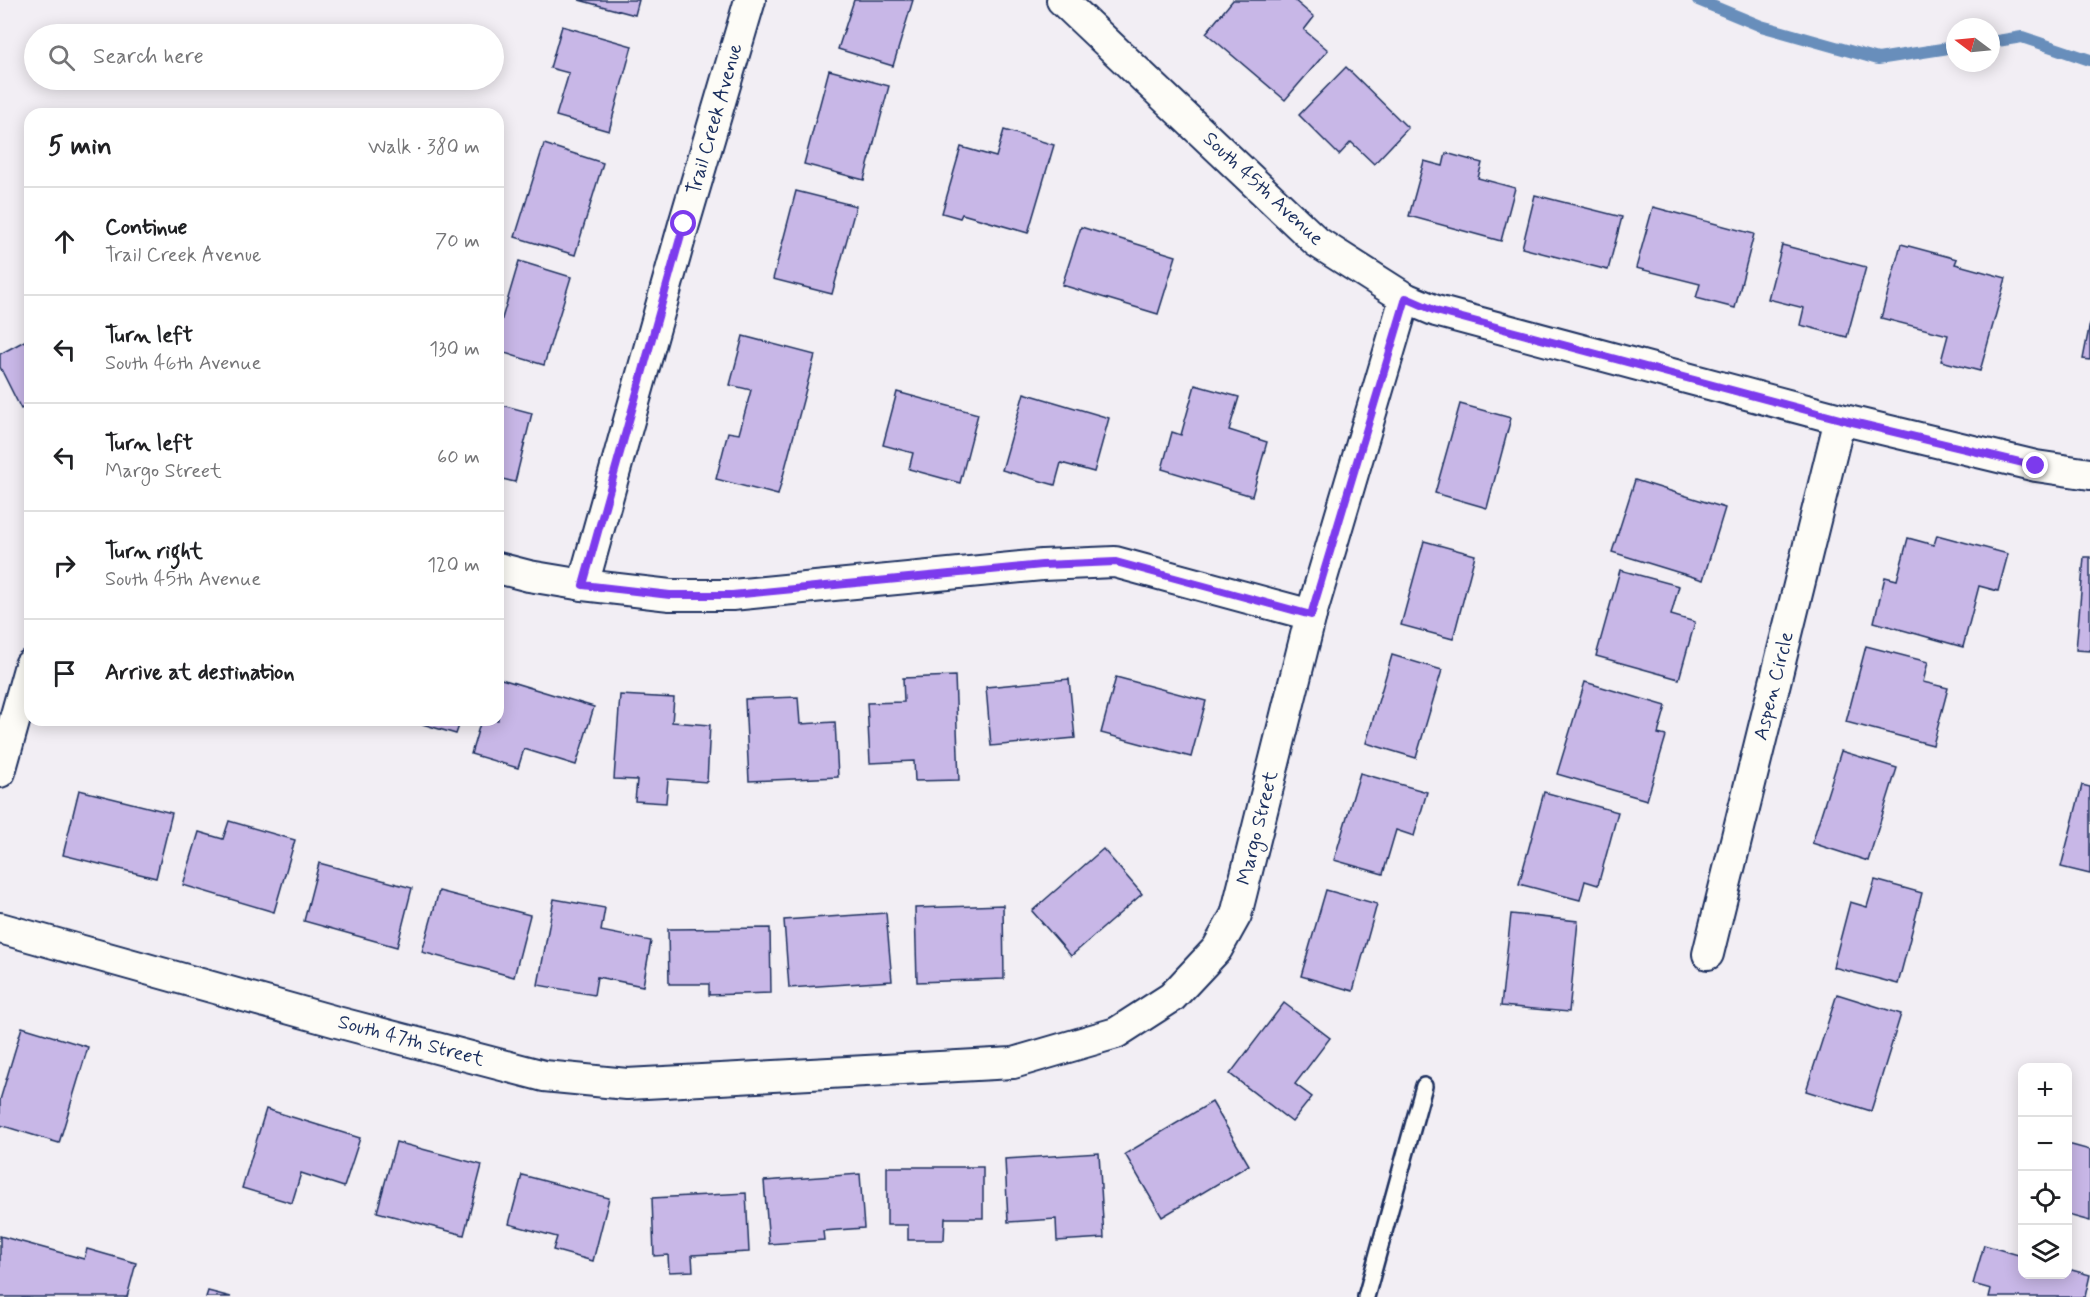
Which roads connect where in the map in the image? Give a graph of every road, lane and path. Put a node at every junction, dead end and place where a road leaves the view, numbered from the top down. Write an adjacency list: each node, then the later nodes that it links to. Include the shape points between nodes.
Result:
1 (750, 0): 7 (street, Trail Creek Avenue)
2 (1062, 0): 3 (street, South 45th Avenue, via 1317,242)
3 (1406, 298): 4 (street, South 45th Avenue, via 1436,311); 8 (street, Margo Street)
4 (1840, 419): 5 (street, South 45th Avenue, via 2036,466); 12 (street, Aspen Circle)
5 (2090, 474)
6 (504, 570): 7 (street)
7 (583, 585): 8 (street, via 670,595 732,595 1042,565 1116,562)
8 (1311, 615): 13 (street, Margo Street, via 1236,915 1217,950 1172,997 1116,1033 1012,1063)
9 (24, 686): 10 (street)
10 (0, 772)
11 (0, 928): 13 (street, South 47th Street, via 544,1076 627,1084)
12 (1708, 954)
13 (831, 1073)
14 (1424, 1086): 15 (lane)
15 (1366, 1297)

